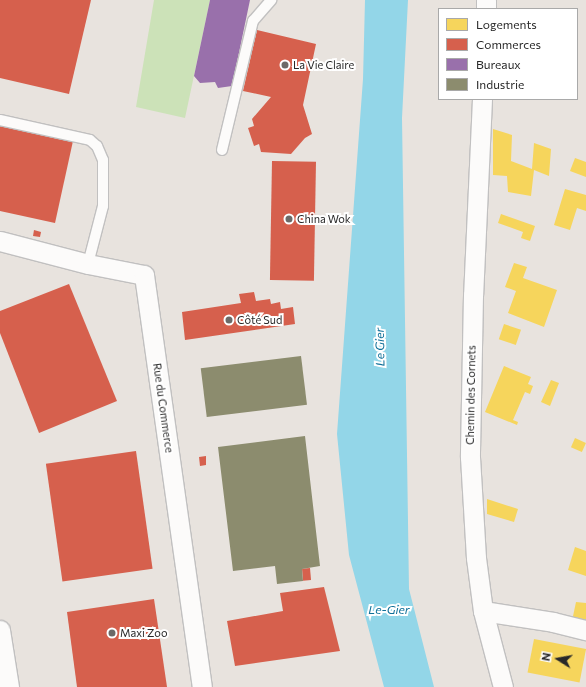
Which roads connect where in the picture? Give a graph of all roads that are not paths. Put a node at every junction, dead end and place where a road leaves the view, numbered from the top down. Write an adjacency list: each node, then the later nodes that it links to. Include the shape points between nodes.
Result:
1 (271, 0): 4 (lane, via 253,21)
2 (482, 100): 7 (street, Chemin des Cornets, via 470,415 475,550)
3 (0, 120): 6 (lane, via 90,140 97,146 103,160 103,206)
4 (222, 150)
5 (0, 241): 6 (street, Rue du Commerce)
6 (88, 264): 11 (street, Rue du Commerce, via 144,275)
7 (483, 611): 9 (street); 12 (street, Chemin des Cornets)
8 (0, 630): 10 (street)
9 (586, 630)
10 (9, 687)
11 (202, 687)
12 (503, 687)

